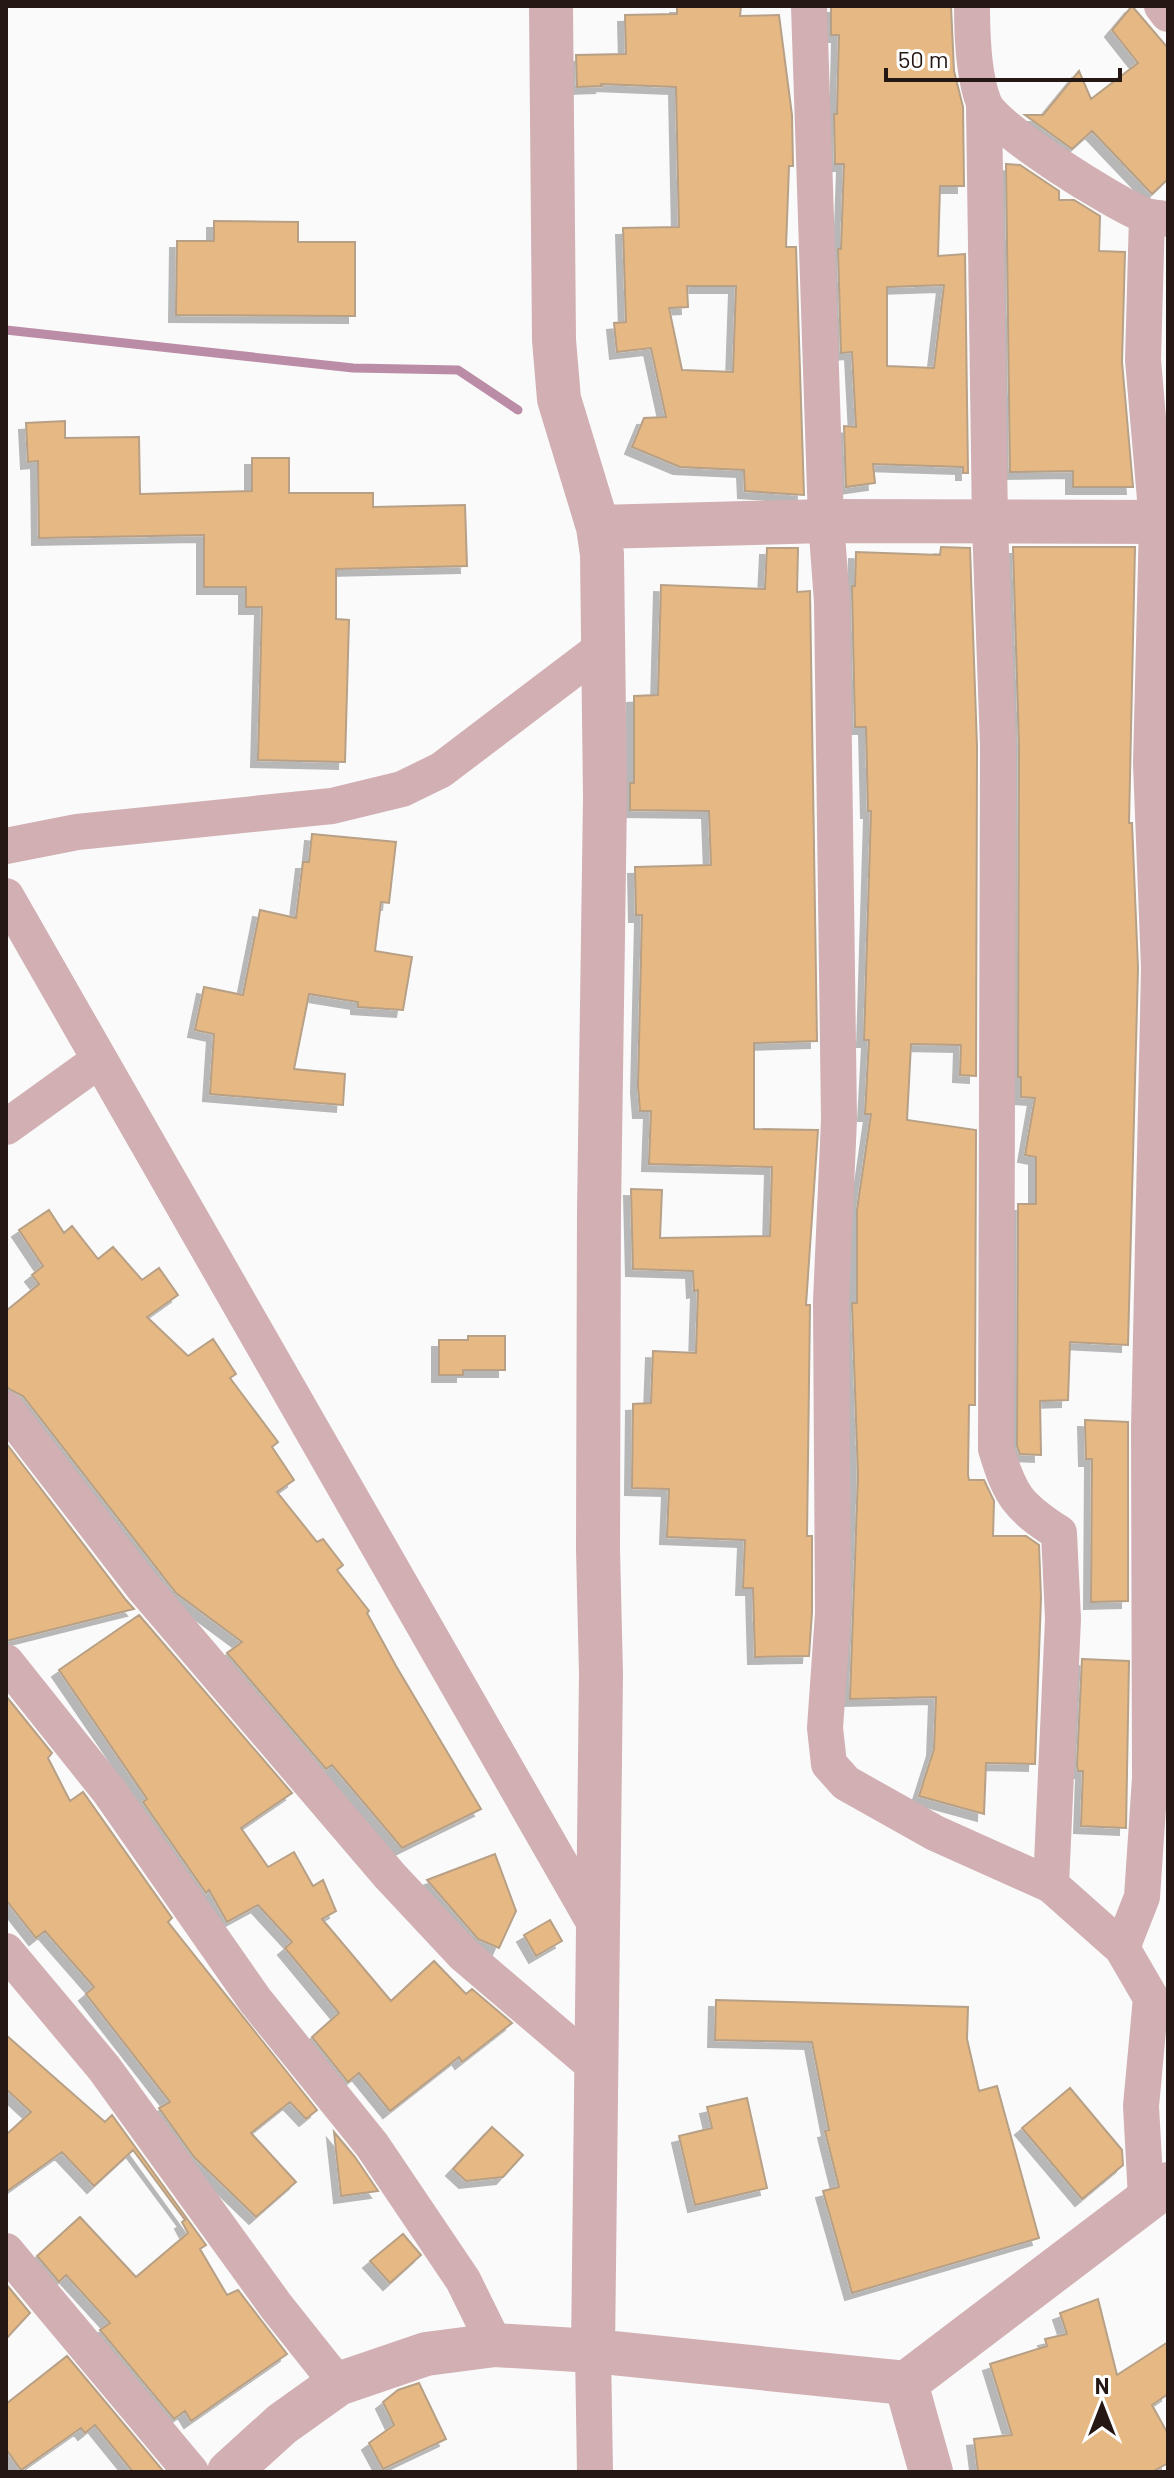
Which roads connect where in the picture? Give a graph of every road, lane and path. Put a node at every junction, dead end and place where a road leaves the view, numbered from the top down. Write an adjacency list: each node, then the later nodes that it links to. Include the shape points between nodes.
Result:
1 (551, 6): 11 (street, via 559,399)
2 (809, 6): 8 (street)
3 (972, 6): 6 (street)
4 (1162, 6): 5 (street)
5 (1168, 14)
6 (984, 106): 7 (street, via 1019,139 1115,200); 10 (street)
7 (1157, 218): 9 (street, via 1143,360)
8 (826, 521): 10 (street); 11 (street); 19 (street, via 832,602 839,1119 831,1301 833,1613 825,1728 829,1764 846,1783 923,1826)
9 (1163, 522): 10 (street); 21 (street, via 1151,764 1159,968 1149,1444 1150,1778 1142,1897)
10 (990, 524): 19 (street, via 999,776 996,1449 1009,1490 1059,1533 1063,1619)
11 (598, 527): 12 (street)
12 (603, 647): 13 (street, via 441,770 402,789 332,806 77,832); 20 (street)
13 (6, 846)
14 (6, 896): 15 (street)
15 (98, 1061): 16 (street); 20 (street)
16 (6, 1127)
17 (6, 1409): 24 (street, via 143,1587 390,1876 463,1954)
18 (6, 1662): 27 (street, via 109,1791 255,2000 372,2145 463,2280)
19 (1051, 1885): 21 (street)
20 (599, 1931): 24 (street)
21 (1122, 1948): 23 (street)
22 (6, 1951): 30 (street, via 104,2068)
23 (1160, 2001): 25 (street, via 1141,2106)
24 (598, 2069): 28 (street)
25 (1157, 2191): 29 (street)
26 (6, 2251): 31 (street)
27 (495, 2345): 28 (street); 30 (street, via 426,2354)
28 (593, 2351): 29 (street); 33 (street)
29 (906, 2383): 34 (street)
30 (338, 2384): 32 (street, via 282,2424)
31 (191, 2472)
32 (229, 2472)
33 (595, 2472)
34 (931, 2472)

